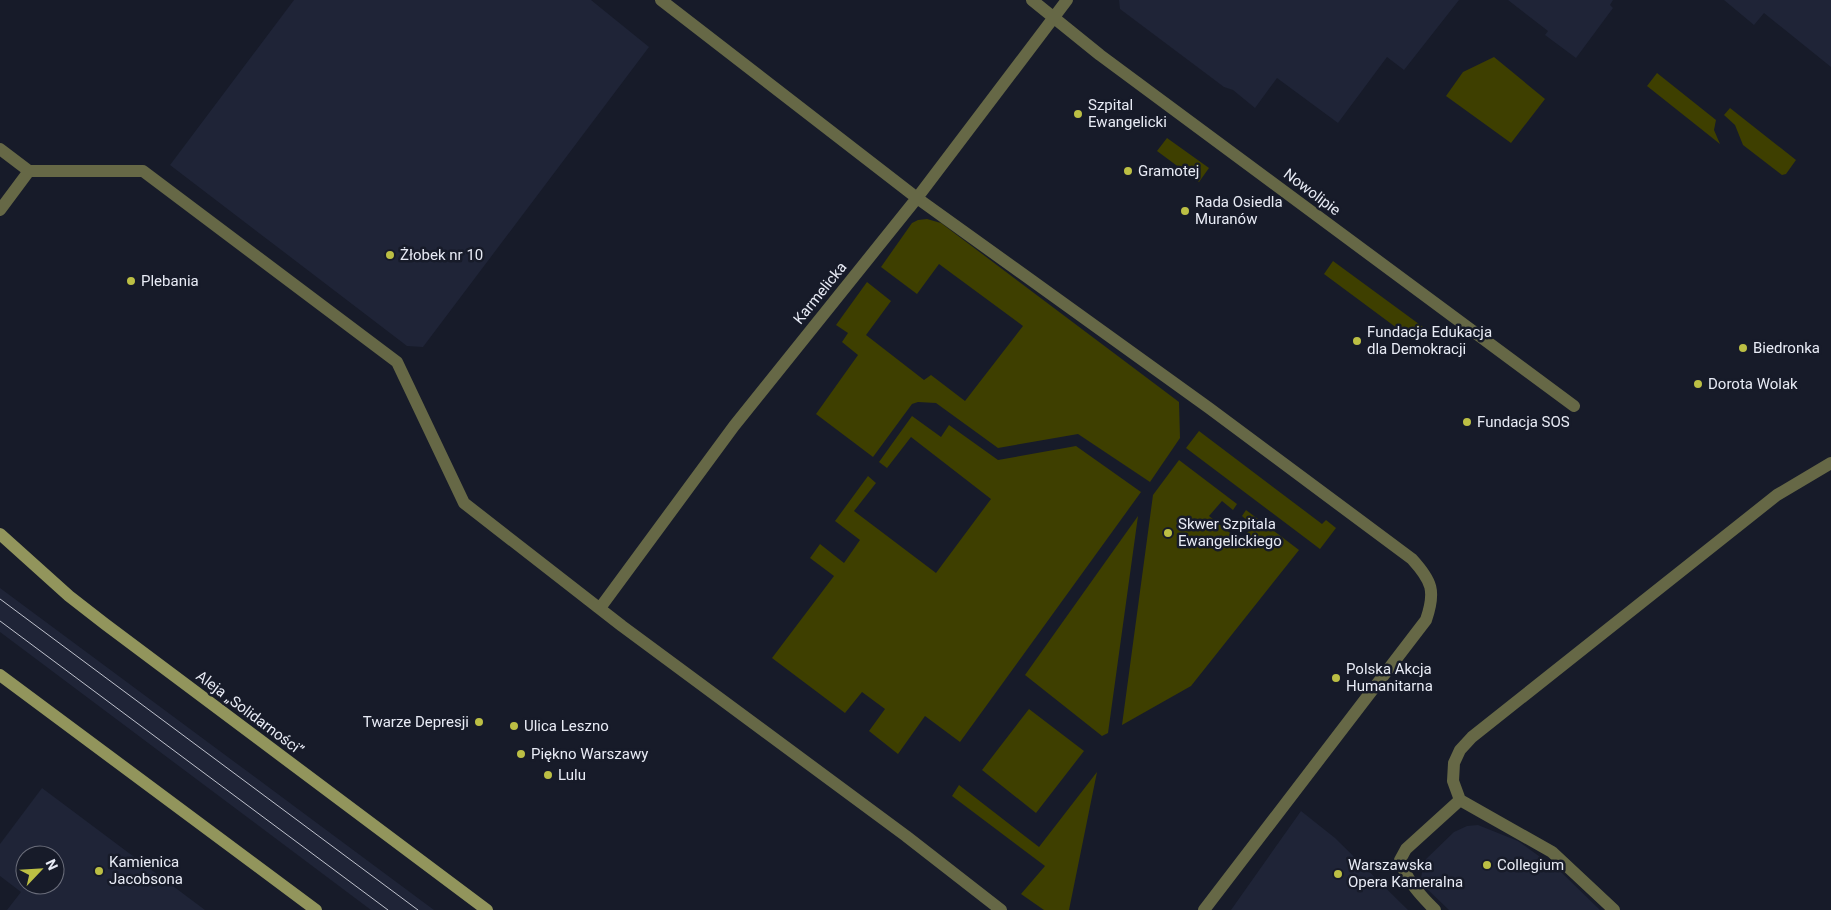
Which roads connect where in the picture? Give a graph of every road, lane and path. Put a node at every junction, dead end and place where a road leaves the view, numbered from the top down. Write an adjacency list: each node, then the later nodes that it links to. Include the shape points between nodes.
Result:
1 (661, 0): 7 (street)
2 (1032, 0): 4 (street, Nowolipie)
3 (1067, 0): 4 (street, Karmelicka)
4 (1054, 17): 7 (street, Karmelicka); 9 (street, Nowolipie)
5 (0, 149): 6 (street)
6 (29, 171): 8 (street); 12 (street, via 143,171 397,362 464,503)
7 (917, 198): 12 (street, Karmelicka, via 734,426); 18 (street, via 1412,559 1432,589 1426,620)
8 (0, 210)
9 (1574, 406)
10 (1831, 463): 14 (street, via 1777,495 1472,737 1454,763 1453,781)
11 (0, 534): 16 (main road, Aleja „Solidarności”, via 105,624)
12 (600, 608): 17 (street)
13 (0, 675): 15 (main road)
14 (1460, 800): 19 (street, via 1406,849 1400,860 1418,892); 20 (street, via 1552,852)
15 (316, 910)
16 (487, 910)
17 (1001, 910)
18 (1204, 910)
19 (1436, 910)
20 (1614, 910)

